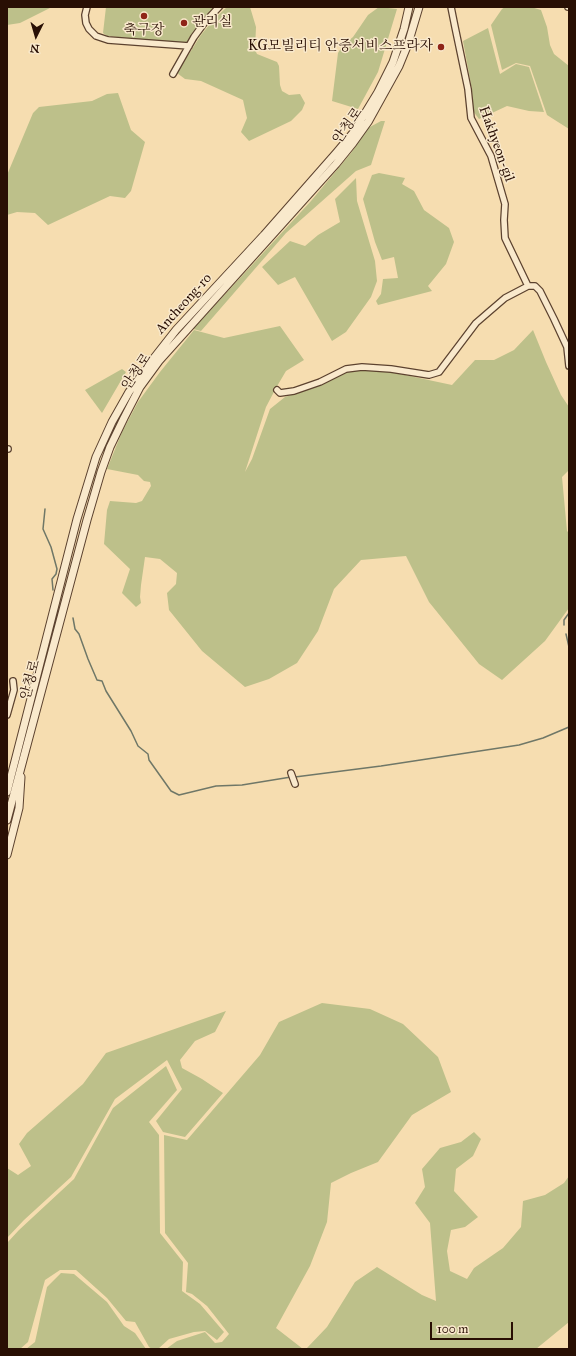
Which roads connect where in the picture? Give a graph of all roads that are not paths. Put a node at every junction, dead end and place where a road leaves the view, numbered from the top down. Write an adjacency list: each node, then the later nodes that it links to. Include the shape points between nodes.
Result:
1 (88, 7): 6 (street, via 86,23 88,29 96,36 108,40)
2 (219, 7): 6 (street)
3 (409, 7): 16 (street, Ancheong-ro, via 392,62 378,92 353,133 274,224 176,330 129,392 112,422 96,457 77,519)
4 (419, 7): 13 (street, 안청로, via 399,66 353,144 159,361 140,388 124,418 101,472)
5 (452, 7): 8 (street, Hakhyeon-gil, via 471,118 491,156 505,204 505,238)
6 (189, 46): 7 (street)
7 (173, 74)
8 (528, 286): 9 (street, via 535,286 544,298 567,347); 10 (street, via 505,298 476,323 439,372 429,375 362,367 346,369 294,391 280,393)
9 (569, 366)
10 (277, 390)
11 (13, 681): 12 (street, via 14,690)
12 (7, 715)
13 (22, 761): 17 (street, 안청로); 18 (street, via 19,808)
14 (292, 773): 15 (street)
15 (296, 784)
16 (7, 792)
17 (7, 820)
18 (7, 856)

